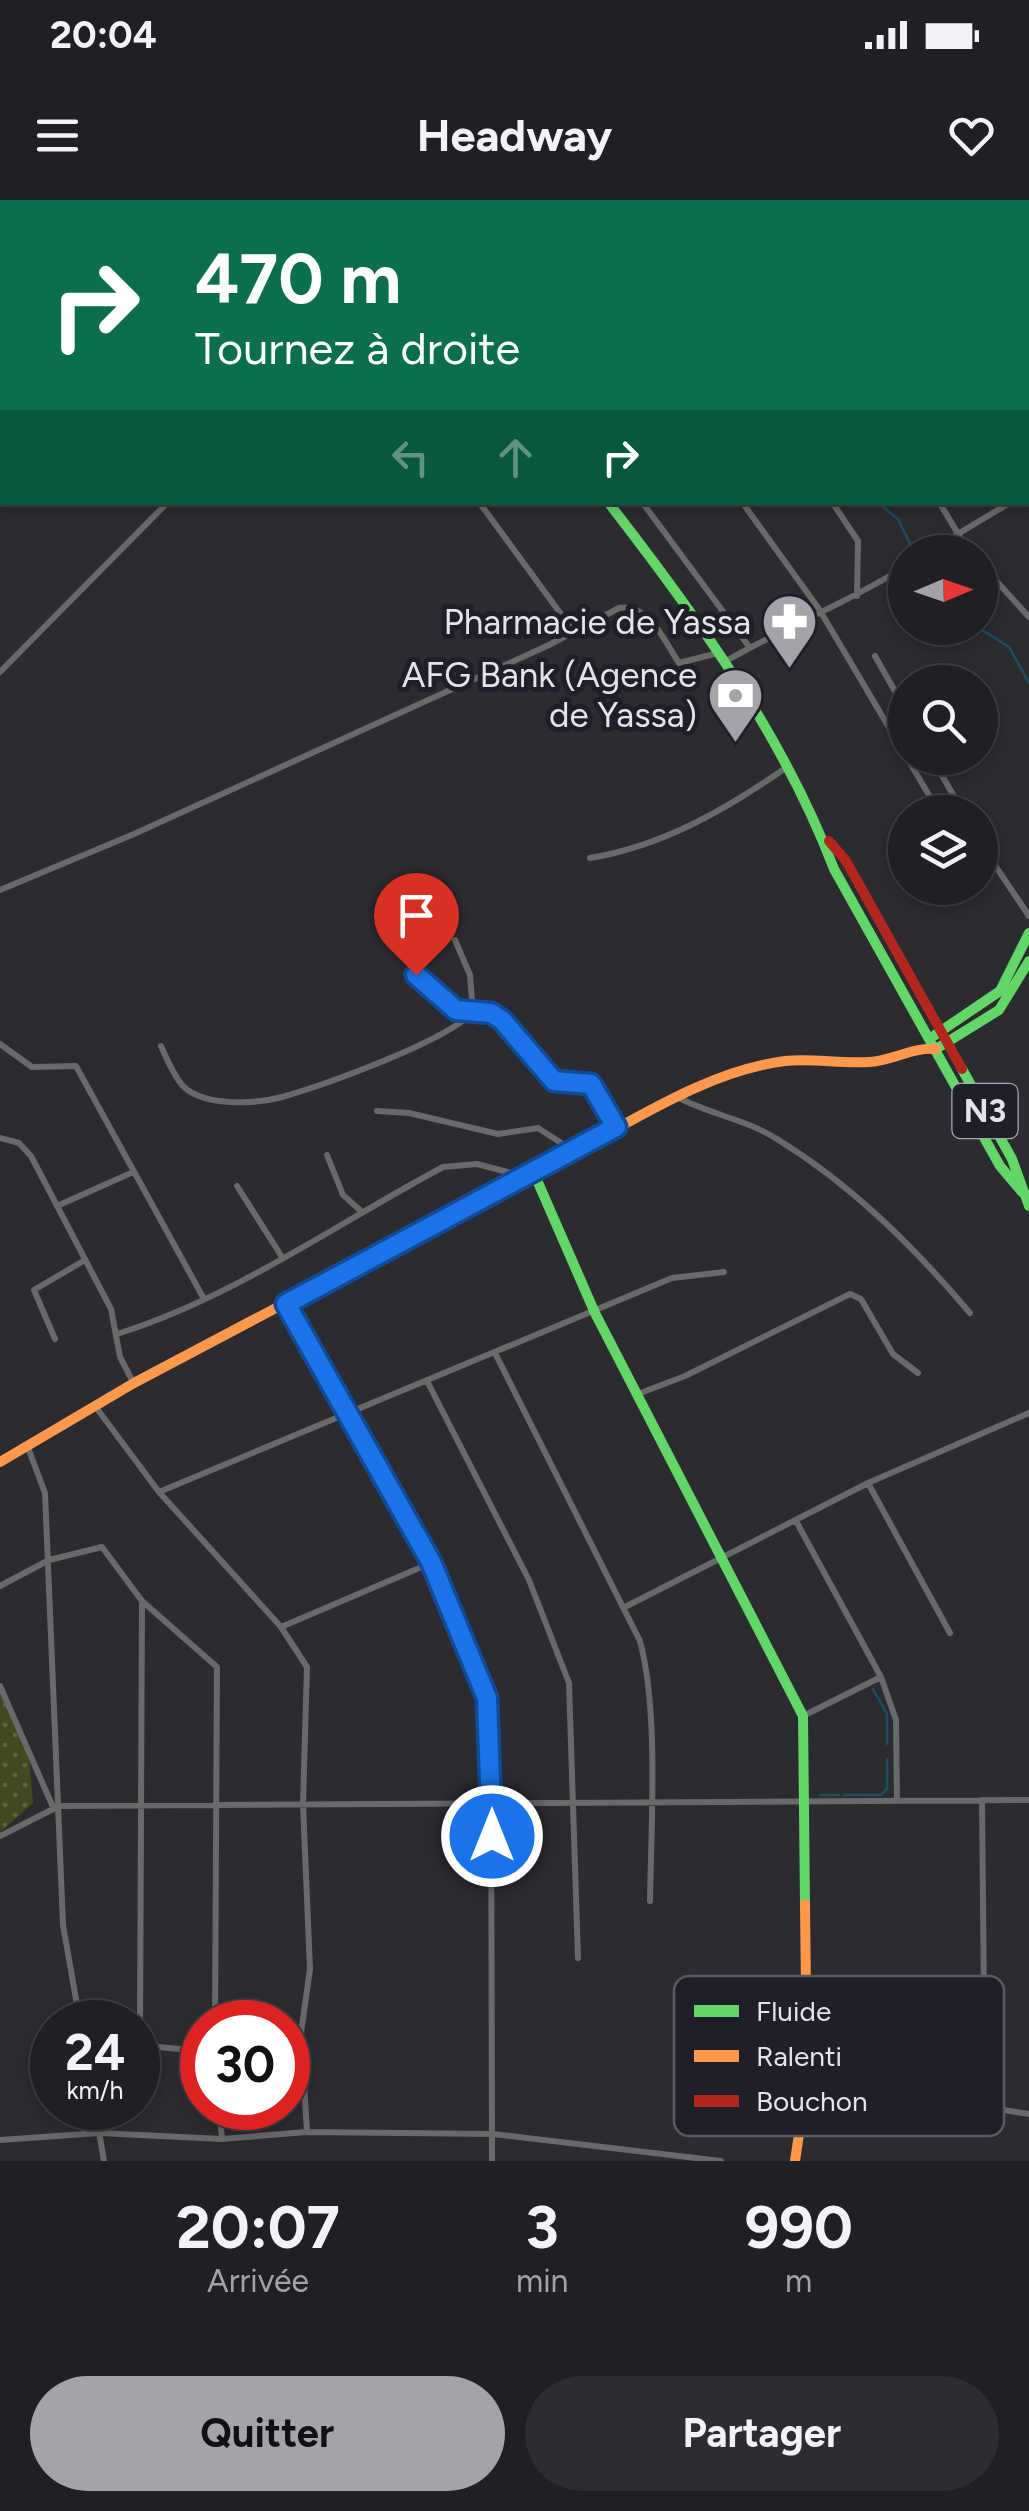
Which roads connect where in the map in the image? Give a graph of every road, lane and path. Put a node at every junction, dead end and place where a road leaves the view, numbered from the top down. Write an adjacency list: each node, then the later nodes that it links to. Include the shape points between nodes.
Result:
1 (165, 505): 20 (street)
2 (481, 505): 16 (street)
3 (610, 505): 19 (main road, N3)
4 (644, 505): 17 (street)
5 (744, 505): 14 (street)
6 (834, 505): 13 (street, via 860,548)
7 (941, 505): 9 (street)
8 (1006, 505): 10 (street)
9 (956, 535)
10 (958, 535)
11 (888, 577): 13 (street)
12 (998, 583): 15 (street)
13 (857, 596): 14 (street)
14 (819, 609): 17 (street); 23 (street)
15 (1029, 617)
16 (574, 632): 19 (street, via 628,606 647,617 679,663); 26 (street)
17 (750, 648): 19 (street)
18 (875, 656): 21 (street)
19 (722, 658): 22 (main road, N3)
20 (0, 672)
21 (888, 679)
22 (787, 767): 24 (street, via 696,823 623,853); 33 (main road, N3, via 834,869)
23 (929, 795)
24 (590, 858)
25 (998, 870): 27 (street)
26 (0, 890)
27 (1029, 916)
28 (1029, 933): 33 (main road, via 1000,991)
29 (456, 940): 32 (street, via 470,974)
30 (1028, 970): 33 (main road, via 999,1010)
31 (416, 975): 32 (street, via 448,1005)
32 (473, 1012): 35 (street, via 399,1055 281,1097 246,1102 184,1087); 38 (street, via 502,1020 554,1081 591,1084)
33 (935, 1042): 36 (main road, via 873,1062 786,1061); 46 (main road, N3, via 1000,1166)
34 (0, 1044): 42 (street, via 32,1067 76,1066)
35 (161, 1046)
36 (678, 1097): 38 (main road); 54 (street, via 785,1144 873,1210)
37 (377, 1111): 40 (street, via 498,1134 538,1128)
38 (616, 1127): 40 (main road)
39 (0, 1138): 45 (street, via 19,1143 31,1156)
40 (572, 1150): 43 (main road)
41 (327, 1156): 47 (street, via 343,1195)
42 (131, 1173): 45 (street); 51 (street)
43 (528, 1173): 47 (street, via 460,1162); 52 (main road); 53 (main road)
44 (238, 1186): 48 (street)
45 (56, 1206): 49 (street)
46 (1029, 1206)
47 (361, 1212): 48 (street)
48 (282, 1257): 51 (street)
49 (85, 1260): 55 (street); 56 (street, via 34,1290)
50 (724, 1272): 53 (street, via 672,1278)
51 (204, 1300): 55 (street)
52 (286, 1304): 60 (main road); 64 (street)
53 (594, 1313): 57 (street); 61 (main road)
54 (970, 1313)
55 (117, 1334): 60 (street)
56 (55, 1339)
57 (495, 1353): 59 (street); 75 (street)
58 (918, 1373): 61 (street, via 893,1354 861,1299 850,1294)
59 (427, 1381): 64 (street); 86 (street, via 560,1651 573,1707)
60 (134, 1384): 62 (main road)
61 (636, 1394): 70 (main road)
62 (95, 1406): 65 (main road); 68 (street)
63 (1029, 1413): 67 (street)
64 (348, 1416): 68 (street); 72 (street)
65 (26, 1444): 66 (main road); 71 (street, via 45,1493)
66 (0, 1462)
67 (868, 1483): 69 (street); 77 (street)
68 (159, 1492): 76 (street)
69 (796, 1521): 70 (street); 78 (street)
70 (721, 1559): 75 (street); 80 (main road)
71 (49, 1560): 73 (street); 74 (street, via 102,1547); 91 (street)
72 (431, 1562): 76 (street); 85 (street, via 487,1698)
73 (0, 1586)
74 (142, 1601): 88 (street, via 216,1667); 89 (street)
75 (623, 1608): 87 (street, via 644,1656)
76 (281, 1627): 90 (street, via 307,1667)
77 (950, 1633)
78 (881, 1677): 80 (street); 84 (street, via 896,1720)
79 (0, 1686): 91 (street)
80 (803, 1716): 83 (main road)
81 (982, 1800): 82 (street); 84 (street); 96 (street)
82 (1029, 1800)
83 (801, 1801): 84 (street); 87 (street); 95 (main road)
84 (897, 1801)
85 (492, 1802): 86 (street); 90 (street); 106 (street)
86 (574, 1802): 87 (street); 94 (street)
87 (651, 1802): 93 (street)
88 (218, 1803): 89 (street); 90 (street); 98 (street)
89 (142, 1804): 91 (street); 99 (street, via 140,2035 147,2046)
90 (303, 1804): 104 (street, via 310,1969 300,2033)
91 (56, 1806): 92 (street); 97 (street, via 63,1925)
92 (0, 1836)
93 (650, 1901)
94 (578, 1958)
95 (805, 1976)
96 (984, 1976)
97 (76, 2000)
98 (214, 2000)
99 (180, 2049)
100 (1004, 2111): 101 (street)
101 (1029, 2114)
102 (99, 2130): 105 (street)
103 (221, 2130): 108 (street)
104 (307, 2132): 106 (street); 108 (street)
105 (99, 2133): 108 (street); 109 (street); 110 (street)
106 (493, 2134): 111 (street); 112 (street)
107 (799, 2136): 113 (main road)
108 (222, 2138)
109 (0, 2140)
110 (104, 2161)
111 (492, 2161)
112 (721, 2161)
113 (795, 2161)

